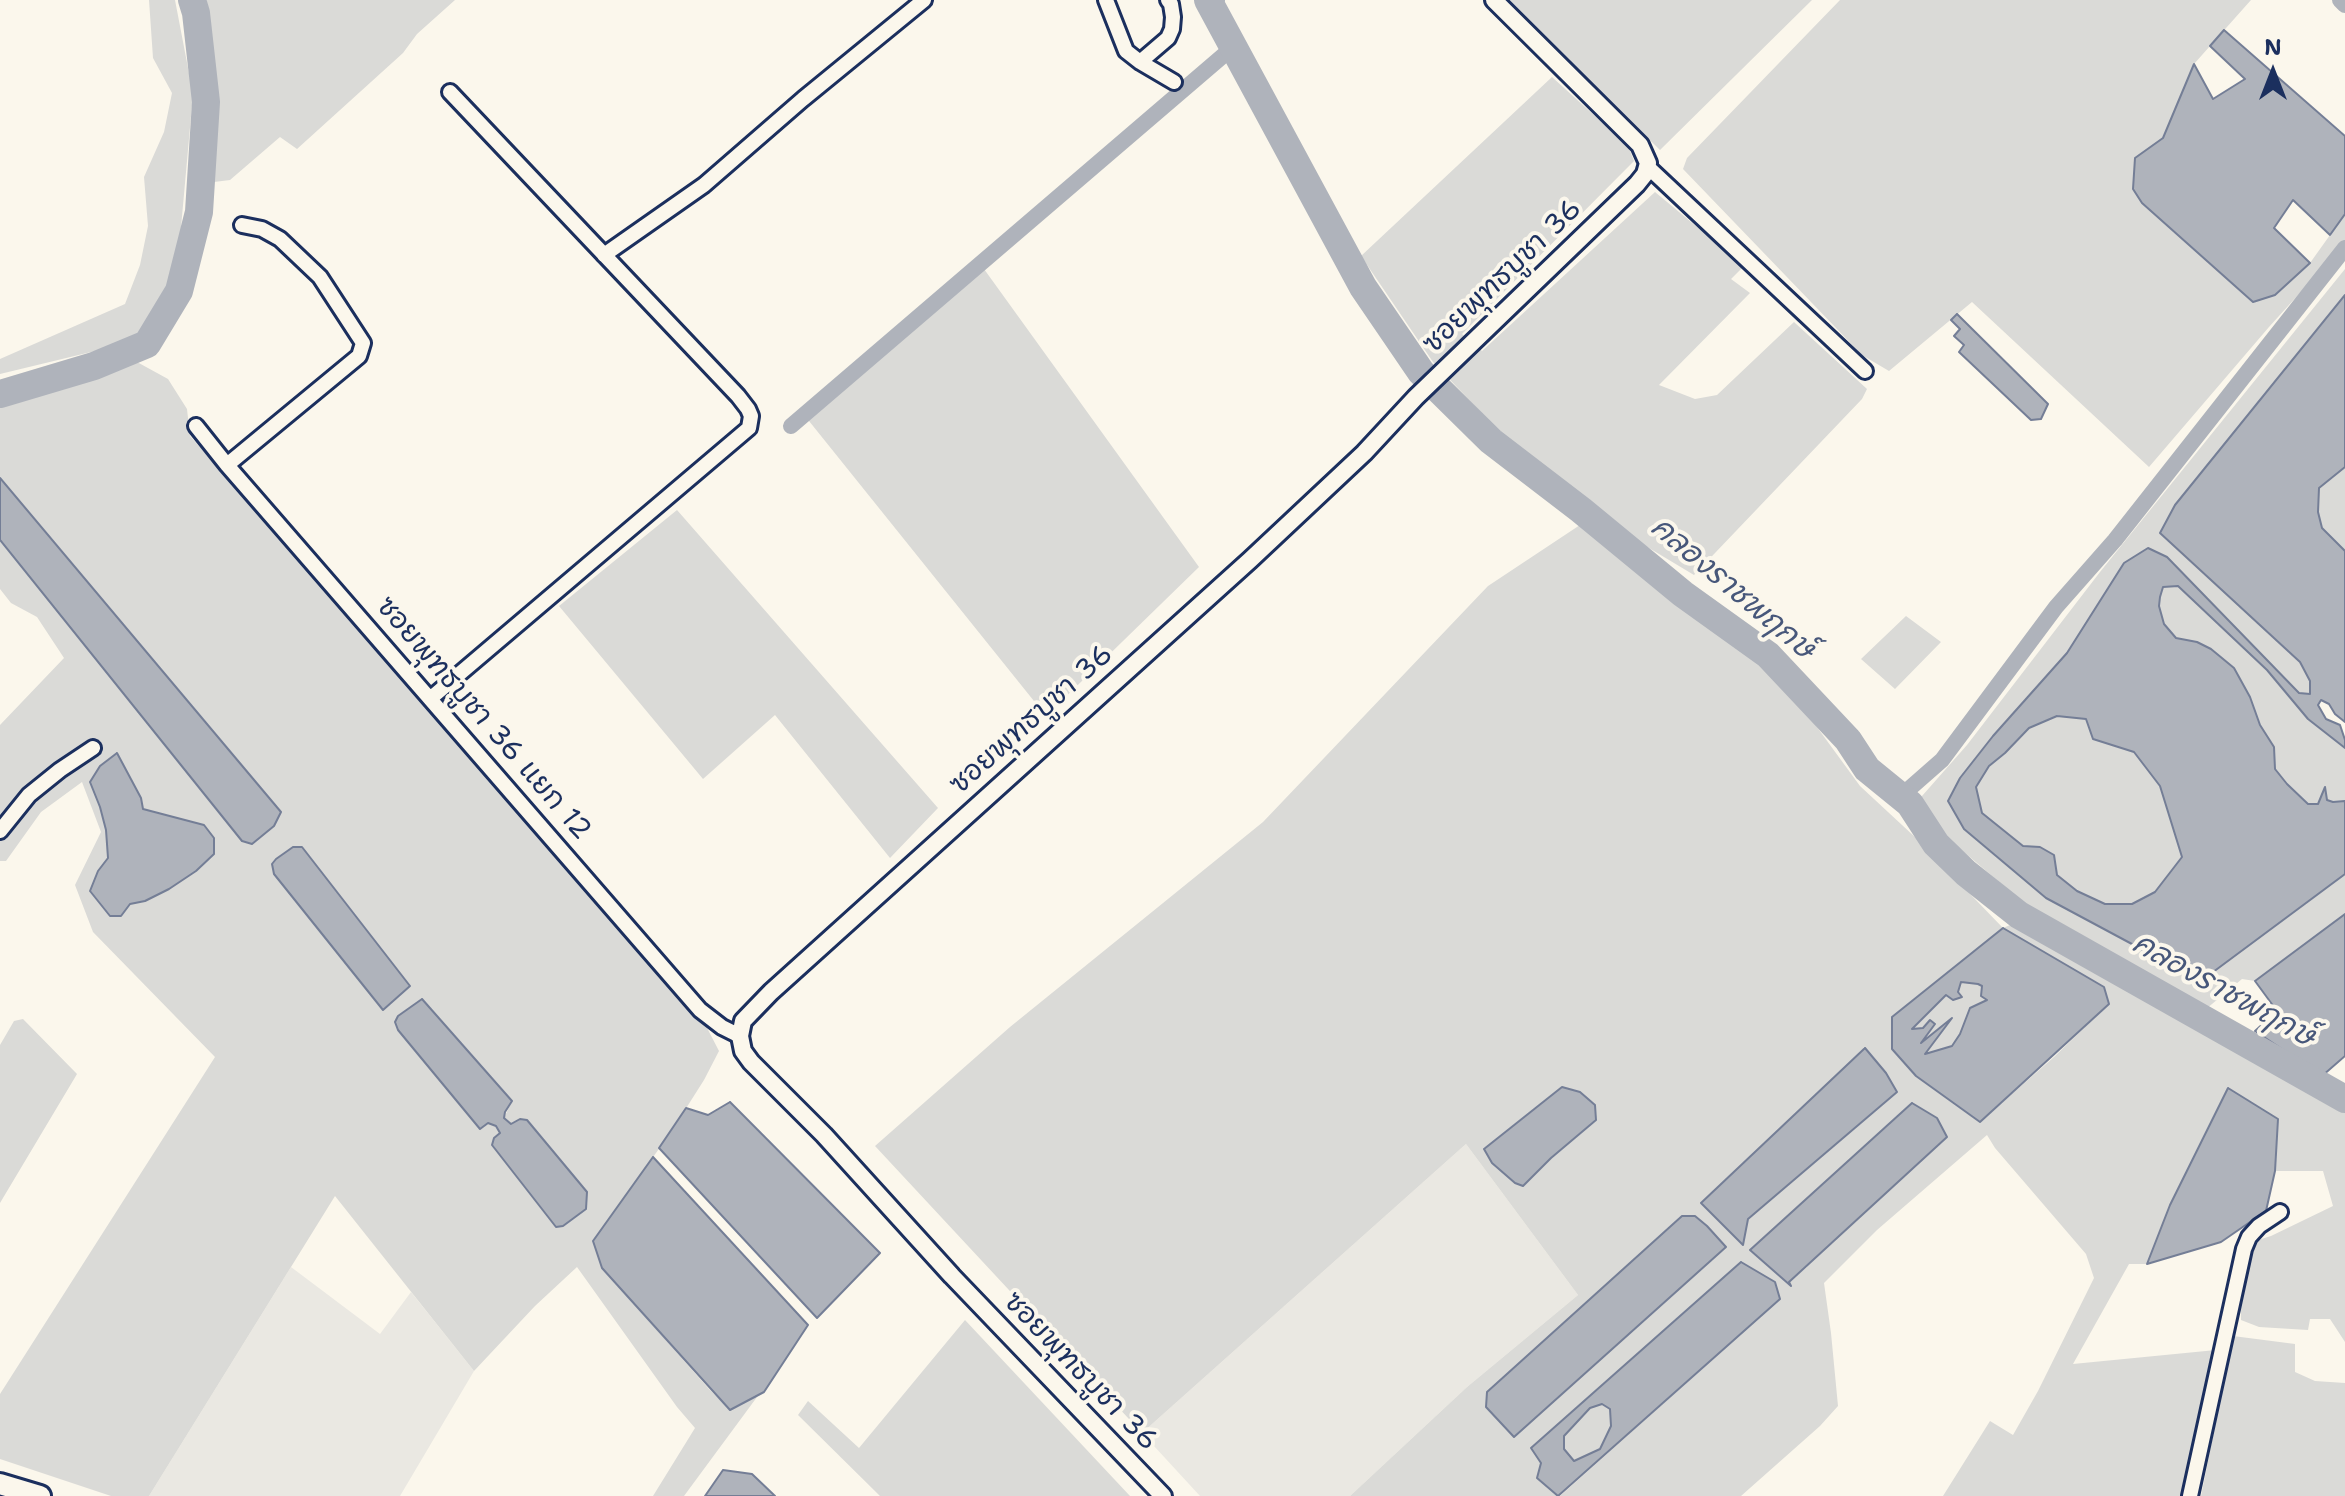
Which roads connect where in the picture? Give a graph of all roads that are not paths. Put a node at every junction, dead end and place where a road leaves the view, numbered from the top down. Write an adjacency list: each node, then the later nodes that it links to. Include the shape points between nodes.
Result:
1 (924, 0): 10 (street, via 704,185)
2 (1106, 0): 5 (street, via 1126,51)
3 (1168, 0): 5 (street, via 1173,17 1168,38)
4 (1494, 0): 8 (street, via 1640,145)
5 (1140, 62): 6 (street)
6 (1174, 82)
7 (450, 92): 10 (street)
8 (1648, 167): 11 (street); 17 (street, ซอยพุทธบูชา 36, via 1637,184 1364,453 771,992 743,1021)
9 (242, 225): 13 (street, via 280,239 320,277 363,343 359,356)
10 (604, 255): 14 (street, via 738,396 751,416 749,428)
11 (1865, 371)
12 (196, 426): 13 (street, ซอยพุทธบูชา 36 แยก 12)
13 (227, 465): 14 (street, ซอยพุทธบูชา 36 แยก 12)
14 (431, 698): 17 (street, ซอยพุทธบูชา 36 แยก 12, via 700,1010)
15 (93, 748): 16 (street, via 29,795)
16 (0, 831)
17 (740, 1036): 21 (street, ซอยพุทธบูชา 36, via 751,1062)
18 (2280, 1212): 22 (street, via 2259,1226 2244,1249)
19 (0, 1484): 20 (main road)
20 (40, 1496)
21 (1163, 1496)
22 (2190, 1496)

